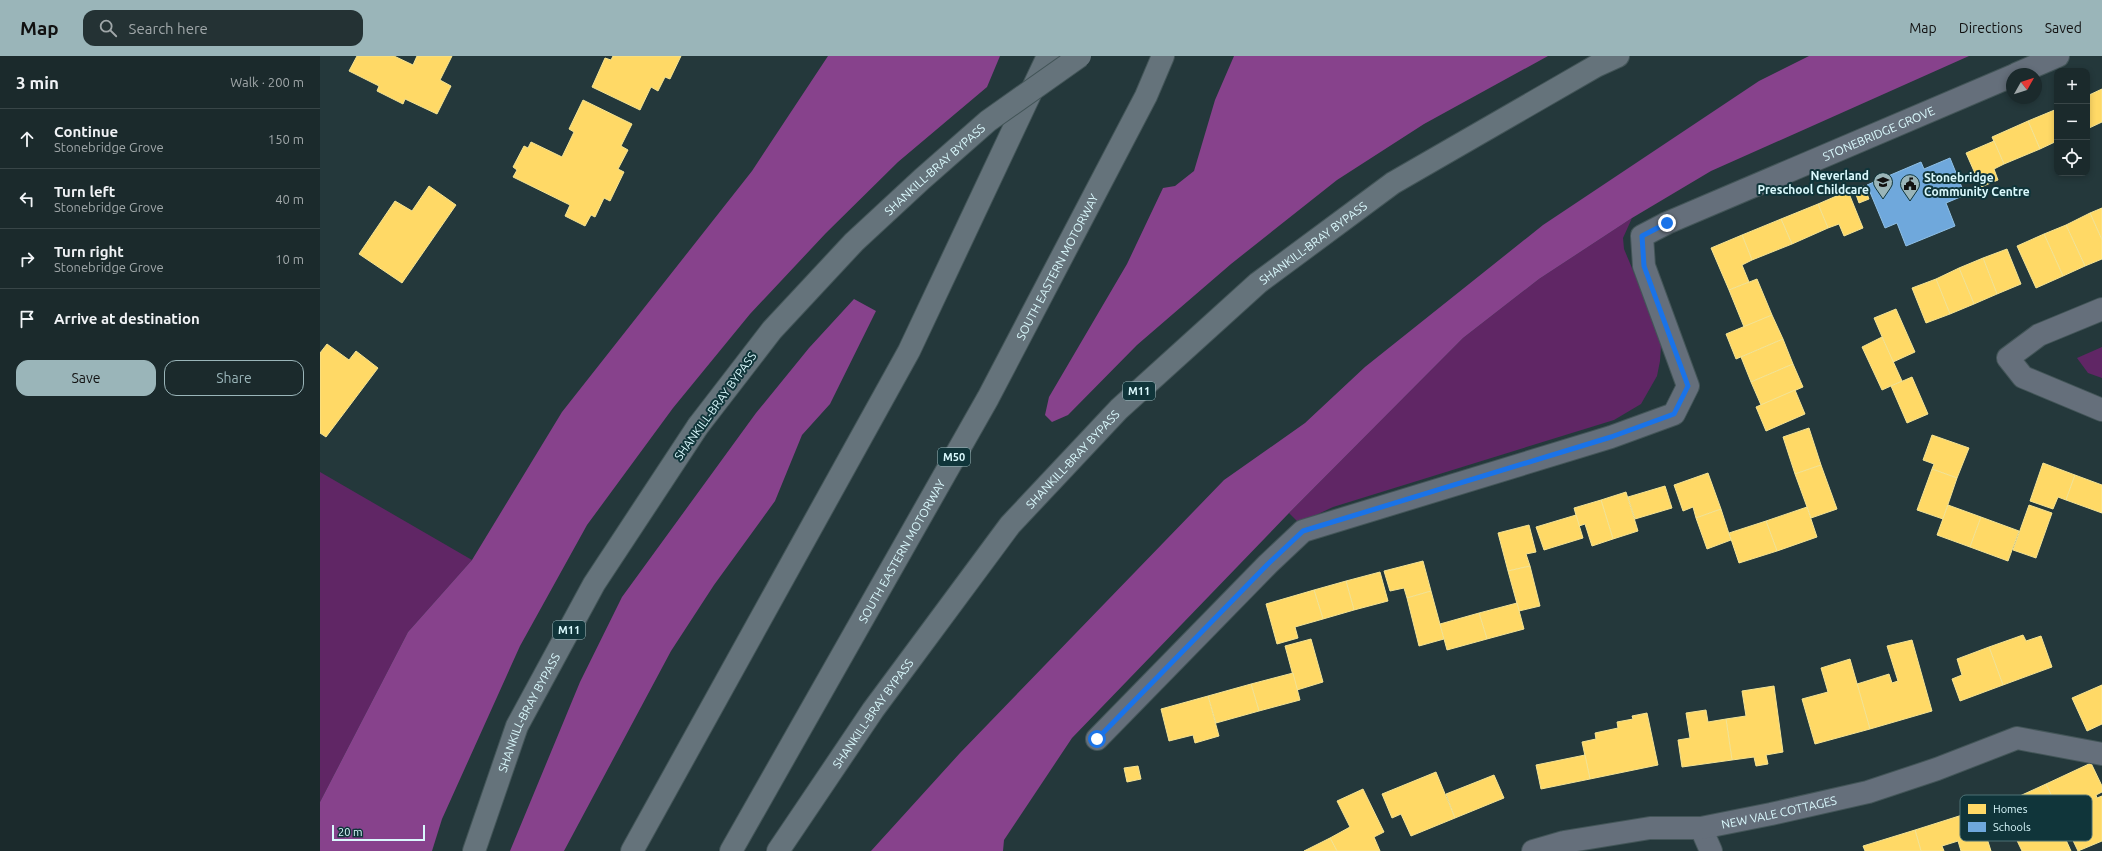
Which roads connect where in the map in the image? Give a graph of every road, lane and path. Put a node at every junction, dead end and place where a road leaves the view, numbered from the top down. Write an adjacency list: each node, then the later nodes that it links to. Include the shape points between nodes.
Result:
1 (1048, 56): 14 (highway, via 909,351)
2 (1080, 56): 13 (highway, SHANKILL-BRAY BYPASS / M11, bridge, via 988,121 854,242 772,330 698,426 594,584 517,726)
3 (1163, 56): 15 (highway, SOUTH EASTERN MOTORWAY / M50, via 1146,96 988,398)
4 (1618, 56): 16 (highway, SHANKILL-BRAY BYPASS / M11, via 1596,66 1393,183 1258,283 1120,409 1010,525 873,710)
5 (2058, 56): 6 (street)
6 (2030, 68)
7 (2006, 79): 10 (street, STONEBRIDGE GROVE, via 1667,223 1642,236 1644,266 1688,386 1674,414 1611,437 1303,531)
8 (2102, 309): 9 (street, via 2039,335 2008,358 2023,377)
9 (2102, 410)
10 (1097, 739)
11 (2102, 754): 12 (street, NEW VALE COTTAGES, via 2017,738 1868,792)
12 (1701, 828): 17 (street, NEW VALE COTTAGES, via 1650,828 1564,842); 18 (street)
13 (474, 851)
14 (632, 851)
15 (731, 851)
16 (778, 851)
17 (1534, 851)
18 (1711, 851)

